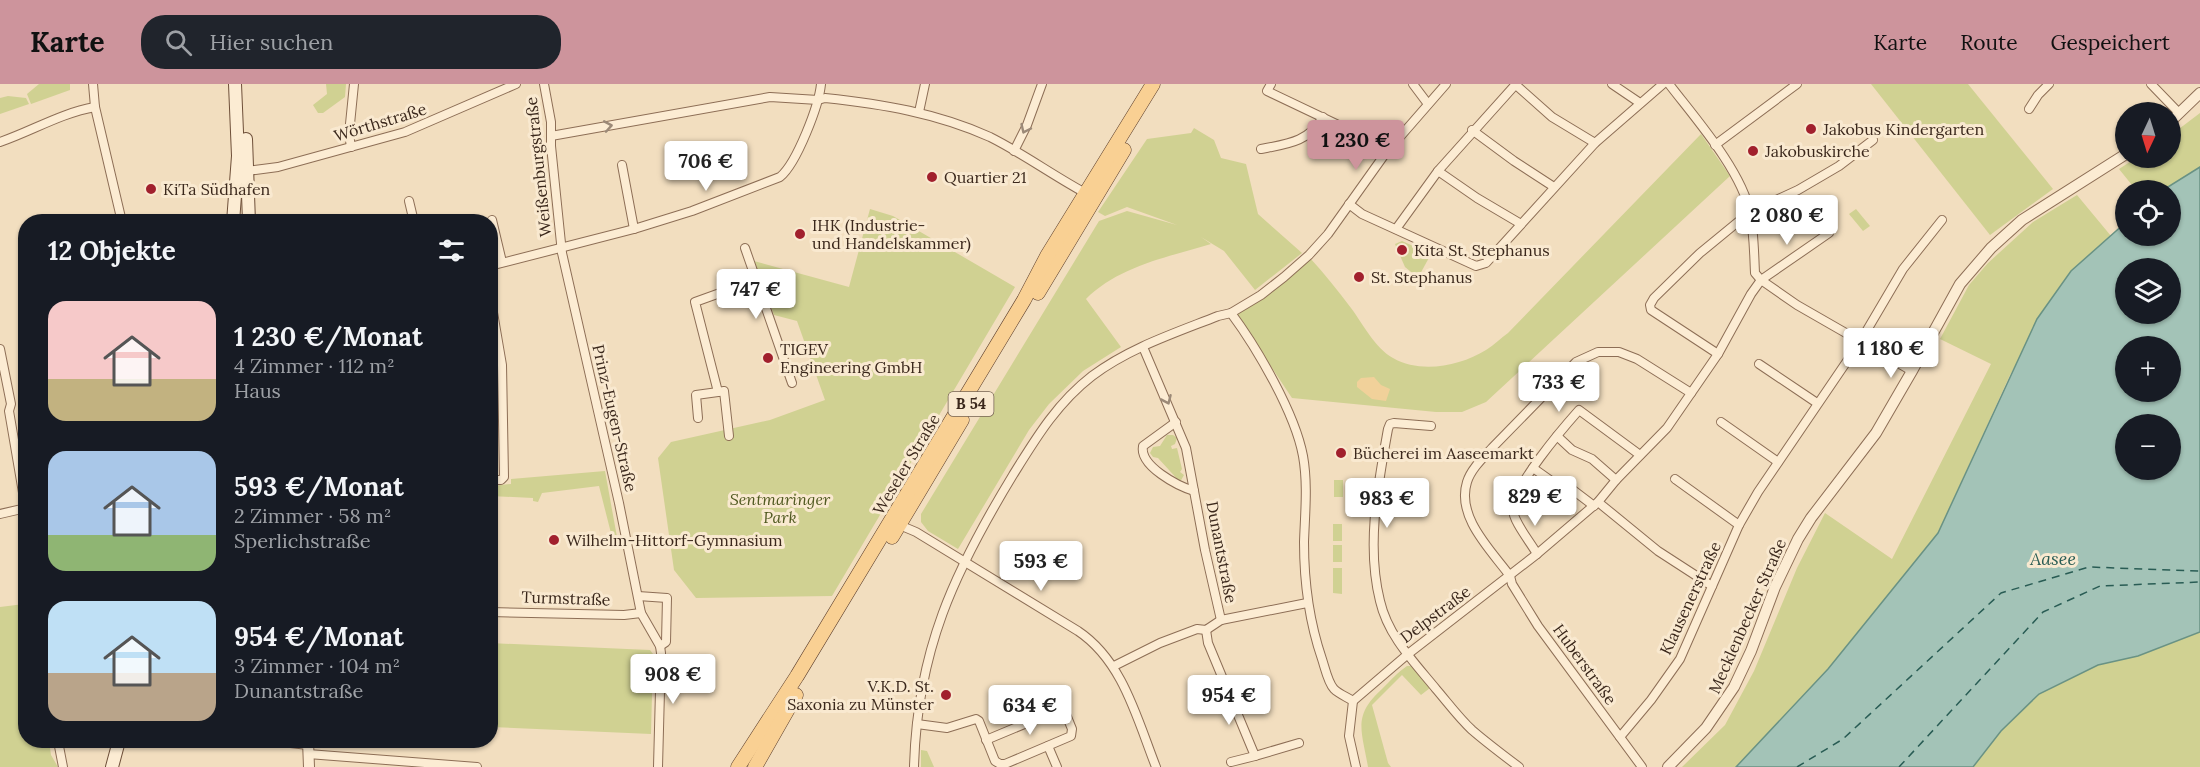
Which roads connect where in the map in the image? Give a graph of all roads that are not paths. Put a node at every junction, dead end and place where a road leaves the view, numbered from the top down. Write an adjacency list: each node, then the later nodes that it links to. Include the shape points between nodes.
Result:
1 (93, 84): 27 (street)
2 (235, 84): 52 (main road, via 238,156)
3 (242, 84): 44 (main road)
4 (354, 84): 38 (street)
5 (516, 84): 38 (street, Wörthstraße, via 418,128)
6 (544, 84): 33 (street, Weißenburgstraße)
7 (821, 84): 23 (street)
8 (925, 84): 30 (street)
9 (1042, 84): 40 (street, one-way to 40)
10 (1153, 84): 47 (main road, Weseler Straße / B 54)
11 (1164, 84): 47 (main road, Weseler Straße / B 54)
12 (1271, 84): 31 (street, via 1267,91)
13 (1413, 84): 26 (street)
14 (1446, 84): 26 (street)
15 (1516, 84): 32 (street); 36 (street, via 1552,117)
16 (1612, 84): 25 (street)
17 (1663, 84): 25 (street)
18 (1669, 84): 37 (street)
19 (1797, 84): 37 (street)
20 (2049, 84): 28 (street)
21 (2151, 84): 24 (street)
22 (2200, 93): 29 (street)
23 (818, 100): 30 (street, via 872,103); 33 (street, one-way to 23, via 769,97); 57 (street, via 807,133 788,170 780,177)
24 (2168, 102)
25 (1640, 103): 36 (street)
26 (1428, 104): 41 (street)
27 (95, 107): 35 (street, via 37,125); 51 (street)
28 (2028, 109)
29 (2181, 111)
30 (919, 112): 40 (street, via 992,138)
31 (1323, 117): 39 (street, via 1305,137); 41 (street)
32 (1472, 130): 45 (street); 46 (street)
33 (551, 136): 61 (street, Weißenburgstraße)
34 (1873, 140): 50 (street, via 1798,190)
35 (0, 142)
36 (1595, 143): 46 (street)
37 (1715, 145): 50 (street, via 1737,180)
38 (351, 147): 44 (street, Wörthstraße)
39 (1261, 149)
40 (1014, 151): 47 (street)
41 (1385, 154): 49 (street)
42 (2115, 161): 74 (street, Mecklenbecker Straße, via 2032,213 1991,248 1955,293)
43 (622, 165): 57 (street)
44 (247, 171): 53 (main road)
45 (1437, 171): 56 (street); 58 (street)
46 (1554, 187): 56 (street)
47 (1090, 196): 97 (main road, Weseler Straße / B 54, via 1047,256)
48 (409, 201): 54 (street)
49 (1349, 204): 58 (street); 67 (street, via 1328,234 1284,277)
50 (1750, 212): 66 (street, via 1755,273); 72 (street, via 1700,253 1650,305 1651,310)
51 (120, 214)
52 (234, 214)
53 (249, 214)
54 (412, 214)
55 (1942, 220): 69 (street, Klausenerstraße, via 1903,269)
56 (1521, 224): 58 (street, via 1486,263 1476,266)
57 (634, 229): 61 (street)
58 (1396, 230)
59 (1828, 233): 66 (street)
60 (498, 245): 63 (street)
61 (561, 248): 63 (street); 103 (street, Prinz-Eugen-Straße)
62 (745, 248): 65 (street)
63 (502, 262): 64 (street)
64 (498, 263)
65 (756, 280): 75 (street); 76 (street, via 694,302)
66 (1761, 280): 69 (street); 72 (street, Delpstraße)
67 (1231, 313): 70 (street); 104 (street, via 1297,431 1306,489)
68 (498, 341): 91 (street, via 504,477)
69 (1860, 342): 74 (street); 78 (street, Klausenerstraße)
70 (1143, 346): 81 (street, Dunantstraße, one-way to 81); 100 (street, via 1092,376 1055,410)
71 (0, 348): 79 (street, via 11,404)
72 (1718, 354): 77 (street, Delpstraße)
73 (1759, 364): 78 (street)
74 (1912, 371): 139 (street, Mecklenbecker Straße, via 1876,433 1798,539 1734,687 1706,728)
75 (792, 383)
76 (718, 392): 80 (street, via 696,395); 84 (street, via 724,391)
77 (1691, 393): 86 (street, Delpstraße); 101 (street, Huberstraße, via 1619,352 1598,352 1576,362 1491,448 1467,482 1465,503 1470,520)
78 (1817, 404): 87 (street, Klausenerstraße)
79 (4, 412): 89 (street)
80 (698, 418)
81 (1176, 422): 93 (street, Dunantstraße, via 1186,448); 93 (street, Dunantstraße, via 1143,446 1142,452 1166,478)
82 (1721, 422): 87 (street)
83 (1431, 426): 110 (street, via 1390,424 1375,517 1374,566 1380,601 1386,620)
84 (729, 436)
85 (1557, 436): 86 (street, via 1579,410); 88 (street); 92 (street)
86 (1640, 455): 92 (street, Delpstraße)
87 (1778, 462): 98 (street, Klausenerstraße)
88 (1533, 468): 94 (street); 99 (street, via 1512,510)
89 (18, 477)
90 (1675, 479): 98 (street)
91 (498, 480)
92 (1616, 480): 94 (street, Delpstraße)
93 (1194, 490): 107 (street, Dunantstraße)
94 (1596, 504): 99 (street, Delpstraße); 102 (street)
95 (18, 510): 96 (street)
96 (0, 514)
97 (895, 523): 100 (street); 131 (main road, Weseler Straße / B 54); 132 (main road, Weseler Straße / B 54)
98 (1739, 525): 102 (street, Klausenerstraße)
99 (1538, 554): 101 (street, Delpstraße)
100 (964, 561): 111 (street, via 1089,638); 115 (street, via 932,644)
101 (1509, 576): 110 (street, Delpstraße); 116 (street, Huberstraße, via 1538,626)
102 (1712, 586): 116 (street, Klausenerstraße, via 1680,659)
103 (638, 596): 106 (street, Prinz-Eugen-Straße); 109 (street, Prinz-Eugen-Straße, via 668,598 666,642)
104 (1307, 603): 107 (street, Dunantstraße); 113 (street, via 1332,688)
105 (498, 612): 106 (street, Turmstraße)
106 (641, 613): 109 (street, Prinz-Eugen-Straße)
107 (1221, 620): 108 (street, Dunantstraße)
108 (1206, 630): 111 (street, Dunantstraße, via 1197,629 1160,643); 124 (street)
109 (660, 646): 130 (street, Prinz-Eugen-Straße)
110 (1407, 654): 113 (street, Delpstraße); 137 (street, via 1466,723)
111 (1113, 666): 135 (street)
112 (1056, 690): 114 (street)
113 (1353, 701): 136 (street, via 1350,736)
114 (1064, 708): 117 (street); 119 (street, via 1071,736)
115 (916, 724): 117 (street, via 947,729 976,719); 133 (street)
116 (1620, 736): 138 (street, Huberstraße)
117 (986, 740): 119 (street, via 1000,765)
118 (1299, 743): 124 (street)
119 (1048, 746): 134 (street)
120 (59, 748): 126 (street)
121 (117, 748): 127 (main road)
122 (308, 748): 128 (street)
123 (324, 748): 129 (street)
124 (1255, 756): 125 (street)
125 (1231, 762)
126 (63, 767)
127 (112, 767)
128 (309, 767)
129 (477, 767)
130 (658, 767)
131 (738, 767)
132 (755, 767)
133 (914, 767)
134 (1057, 767)
135 (1156, 767)
136 (1356, 767)
137 (1519, 767)
138 (1642, 767)
139 (1668, 767)

